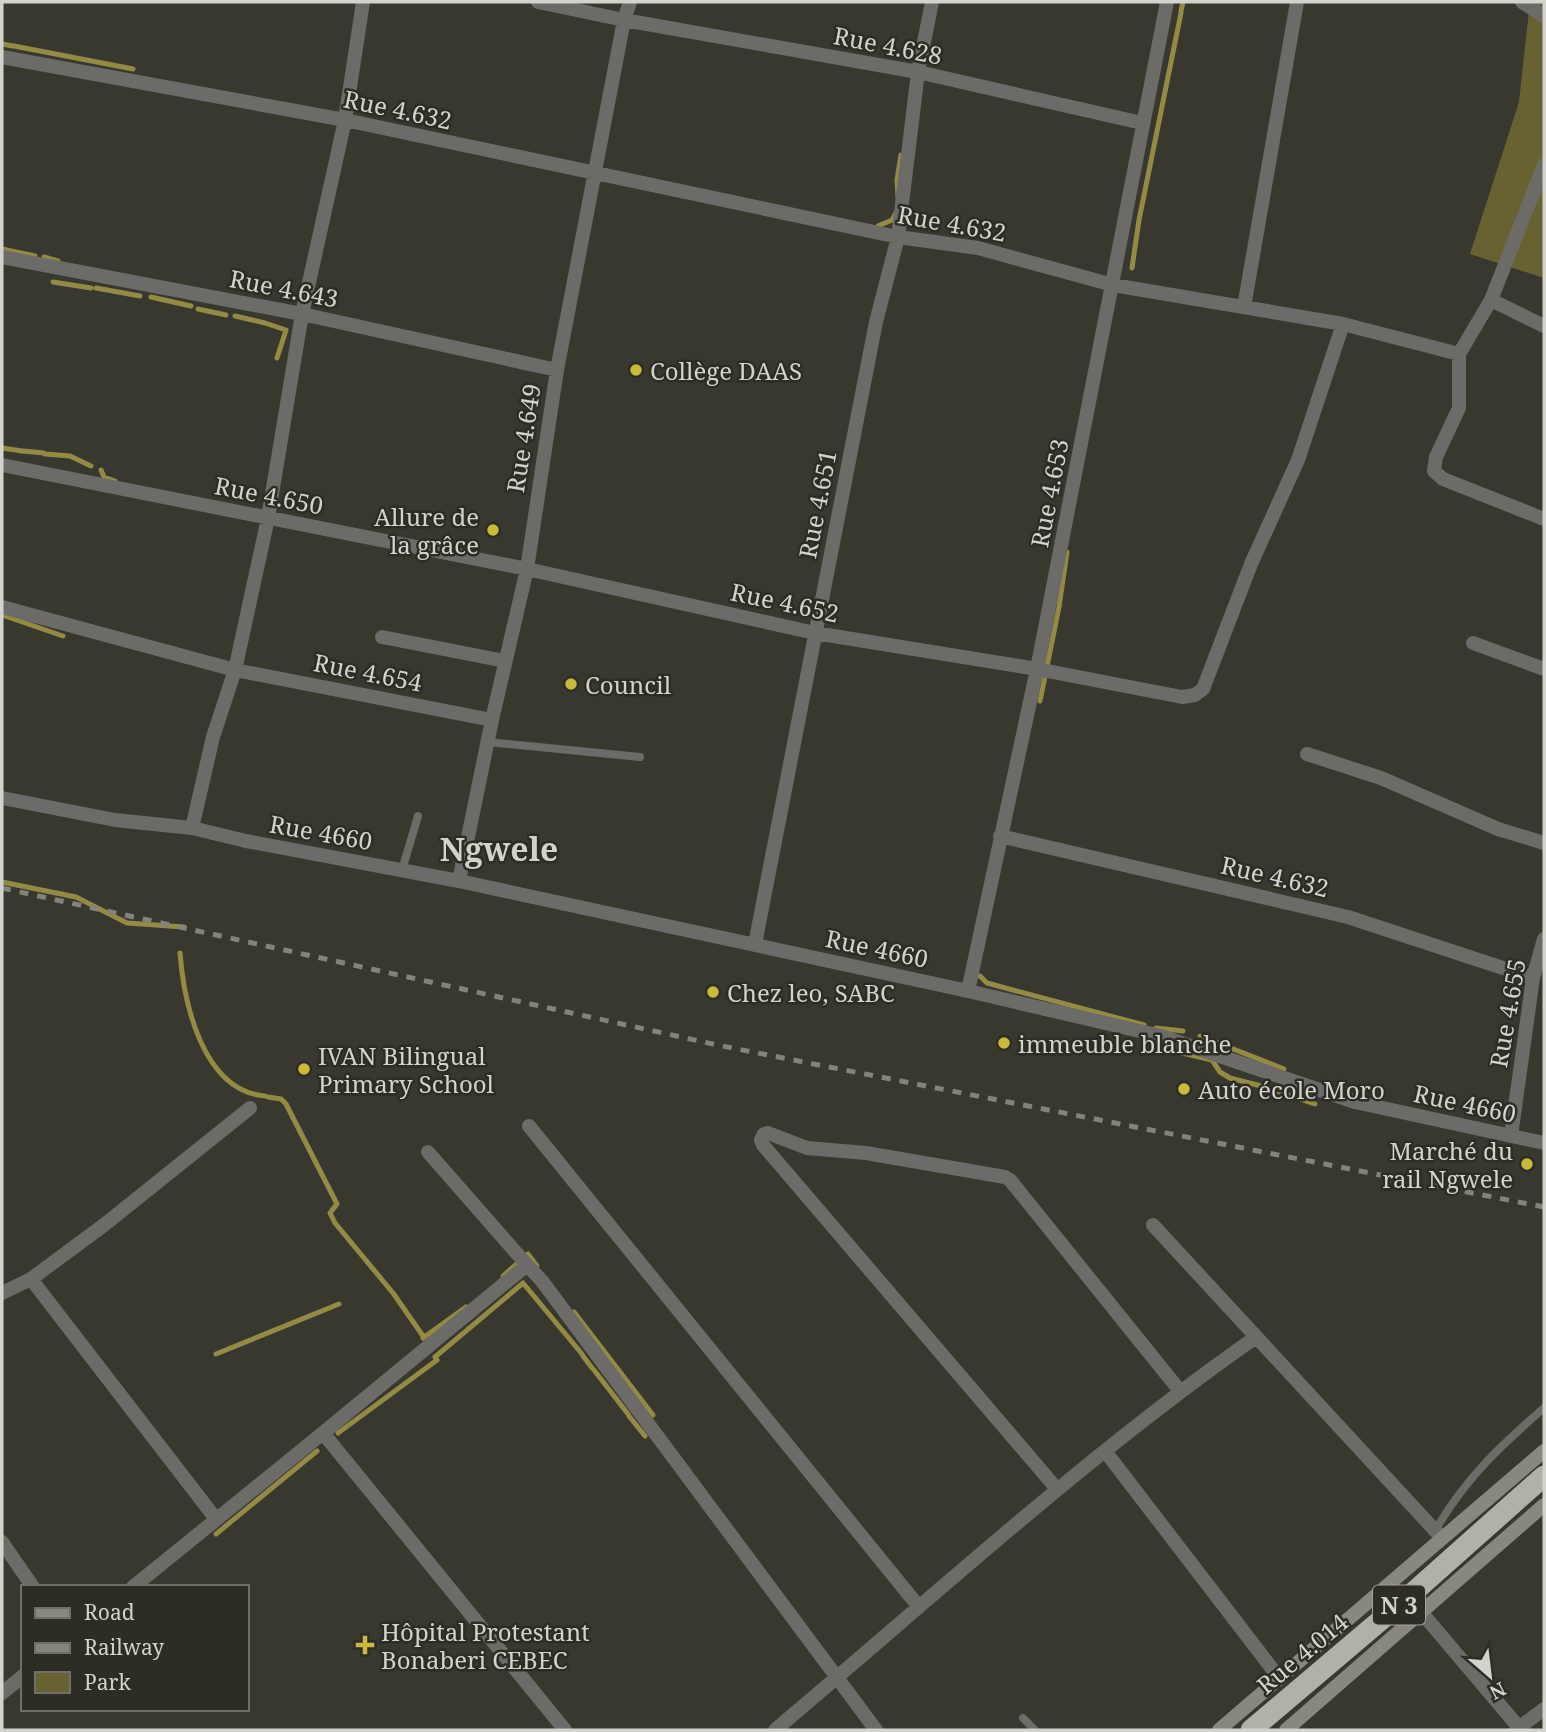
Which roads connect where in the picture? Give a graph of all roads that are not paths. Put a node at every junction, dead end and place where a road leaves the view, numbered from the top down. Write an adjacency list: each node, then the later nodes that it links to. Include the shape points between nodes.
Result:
1 (363, 2): 12 (street)
2 (538, 2): 9 (street, Rue 4.628)
3 (630, 2): 9 (street, Rue 4.649)
4 (932, 2): 11 (street, Rue 4.651)
5 (1167, 2): 13 (street, Rue 4.653)
6 (1297, 2): 20 (street)
7 (1522, 2): 8 (street)
8 (1544, 16)
9 (624, 20): 11 (street, Rue 4.628); 15 (street, Rue 4.649)
10 (2, 57): 12 (street, Rue 4.632)
11 (918, 72): 13 (street, Rue 4.628); 16 (street, Rue 4.651)
12 (345, 120): 15 (street, Rue 4.632); 21 (street)
13 (1142, 123): 18 (street, Rue 4.653)
14 (1544, 165): 19 (street)
15 (593, 174): 16 (street, Rue 4.632); 25 (street, Rue 4.649)
16 (898, 237): 18 (street, Rue 4.632, via 978,248); 31 (street, Rue 4.651, via 876,322)
17 (2, 257): 21 (street, Rue 4.643)
18 (1112, 285): 20 (street, Rue 4.632); 35 (street, Rue 4.653)
19 (1491, 300): 23 (street); 24 (street)
20 (1244, 307): 22 (street, Rue 4.632)
21 (302, 314): 25 (street, Rue 4.643); 27 (street)
22 (1343, 324): 24 (street, Rue 4.632); 35 (street, via 1298,460 1251,564 1203,689 1182,697)
23 (1544, 326)
24 (1459, 354): 28 (street, via 1459,408 1434,471 1443,480)
25 (557, 370): 29 (street, Rue 4.649)
26 (2, 465): 27 (street, Rue 4.650)
27 (268, 518): 29 (street, Rue 4.650); 37 (street)
28 (1544, 519)
29 (527, 569): 31 (street, Rue 4.652); 34 (street, Rue 4.649)
30 (2, 607): 37 (street, Rue 4.654)
31 (815, 633): 35 (street, Rue 4.652); 50 (street, Rue 4.651)
32 (382, 637): 34 (street)
33 (1473, 643): 36 (street)
34 (505, 661): 38 (street, Rue 4.649)
35 (1037, 668): 45 (street, Rue 4.653)
36 (1544, 669)
37 (235, 670): 38 (street, Rue 4.654); 44 (street, via 213,737)
38 (492, 719): 39 (street, Rue 4.649)
39 (487, 742): 41 (lane); 48 (street, Rue 4.649)
40 (1307, 754): 46 (street, via 1381,778)
41 (640, 757)
42 (2, 798): 44 (street, Rue 4660, via 116,820)
43 (418, 816): 47 (lane)
44 (192, 828): 47 (street, Rue 4660)
45 (1000, 836): 51 (street, Rue 4.632, via 1348,917); 52 (street, Rue 4.653)
46 (1544, 843)
47 (402, 870): 48 (street, Rue 4660)
48 (459, 881): 50 (street, Rue 4660)
49 (1544, 939): 51 (street, Rue 4.655)
50 (755, 944): 52 (street, Rue 4660)
51 (1533, 978): 55 (street, Rue 4.655)
52 (968, 991): 55 (street, Rue 4660, via 1161,1035 1355,1102)
53 (250, 1108): 60 (street)
54 (529, 1126): 76 (street)
55 (1511, 1136): 56 (street, Rue 4660)
56 (1544, 1143)
57 (428, 1152): 59 (street)
58 (1153, 1225): 62 (street)
59 (527, 1265): 65 (street); 79 (street)
60 (31, 1279): 61 (street); 71 (street)
61 (2, 1293)
62 (1256, 1337): 63 (street); 72 (street)
63 (1180, 1391): 66 (street); 69 (street, via 1010,1180 866,1153 807,1148 764,1134 763,1145)
64 (1544, 1408): 72 (lane, via 1462,1487)
65 (323, 1433): 71 (street); 85 (street)
66 (1105, 1451): 69 (street); 80 (street)
67 (1544, 1451): 72 (main road)
68 (1544, 1476): 90 (highway, Rue 4.014 / N 3)
69 (1057, 1489): 76 (street)
70 (1544, 1505): 77 (main road)
71 (216, 1519): 75 (street)
72 (1439, 1535): 80 (main road)
73 (2, 1542): 74 (street)
74 (32, 1585)
75 (135, 1585)
76 (919, 1607): 79 (street)
77 (1422, 1613): 84 (street); 91 (main road)
78 (21, 1678): 81 (street)
79 (836, 1679): 86 (street); 87 (street)
80 (1280, 1679): 89 (main road)
81 (2, 1693)
82 (1544, 1709): 84 (street)
83 (1023, 1718): 88 (lane)
84 (1519, 1729)
85 (565, 1730)
86 (775, 1730)
87 (876, 1730)
88 (1035, 1730)
89 (1219, 1730)
90 (1251, 1730)
91 (1286, 1730)

